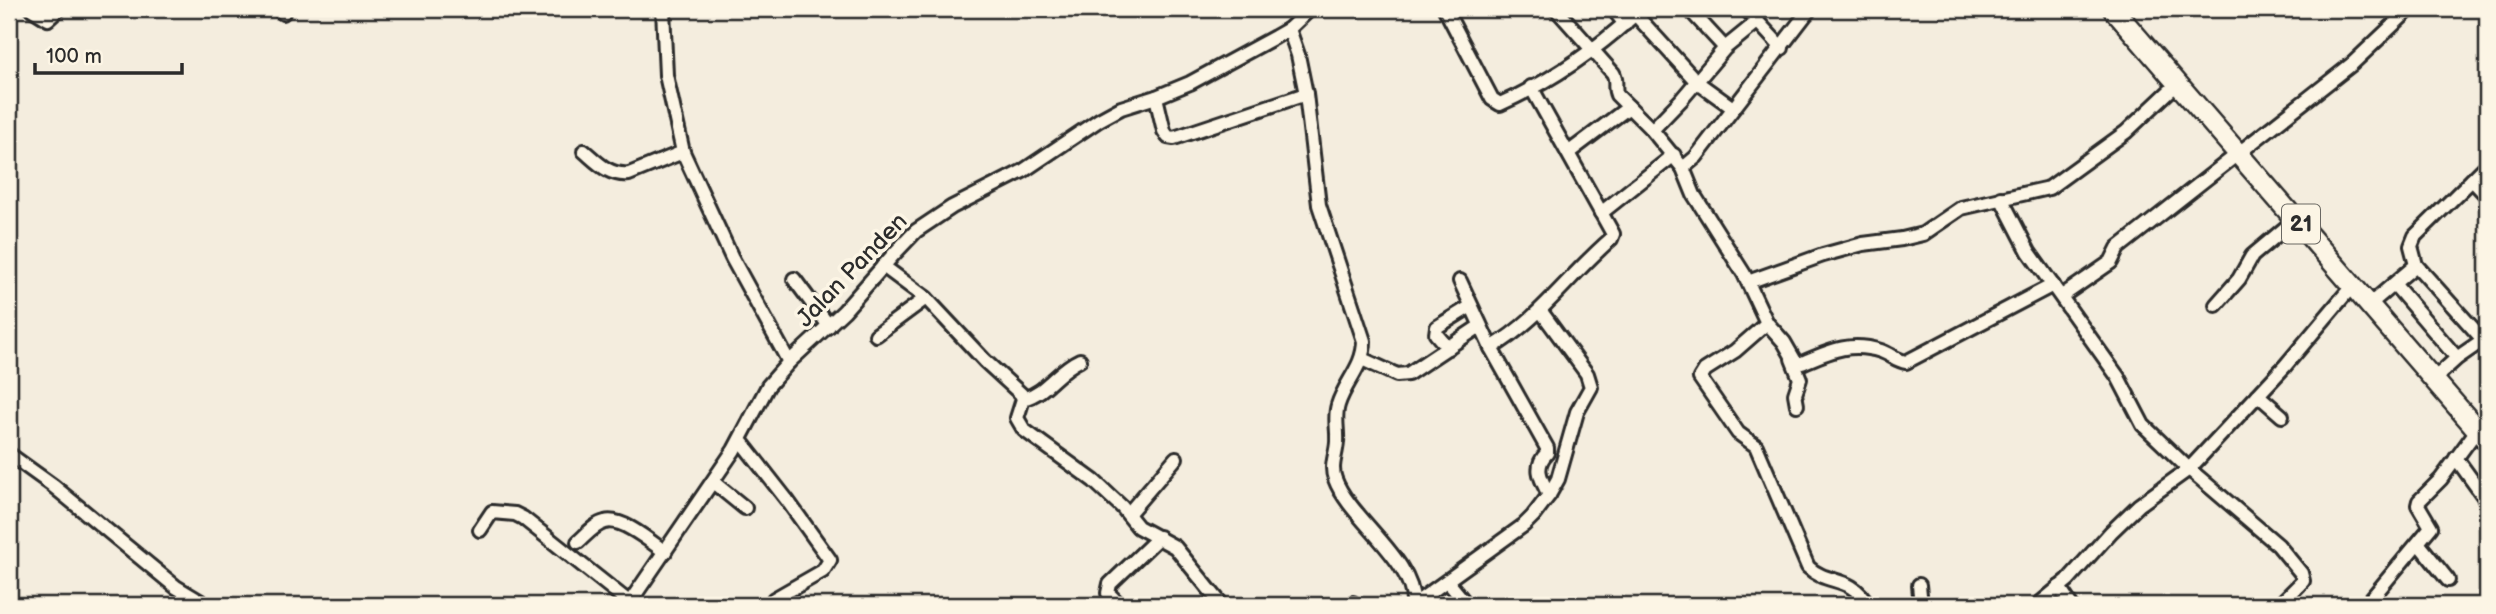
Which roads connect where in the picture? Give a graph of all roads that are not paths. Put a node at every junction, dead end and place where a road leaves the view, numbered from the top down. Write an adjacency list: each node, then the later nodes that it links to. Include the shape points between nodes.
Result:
1 (32, 9): 2 (street, via 48,19)
2 (59, 9)
3 (663, 9): 29 (street, via 666,75)
4 (1310, 9): 16 (street, Jalan Panden)
5 (1445, 9): 22 (street, via 1495,102 1502,103)
6 (1556, 9): 19 (street)
7 (1613, 9): 15 (street)
8 (1689, 9): 17 (street)
9 (1746, 9): 14 (street)
10 (2113, 9): 21 (highway, 21)
11 (2410, 9): 31 (street, via 2352,64)
12 (1808, 10): 18 (street)
13 (1635, 11): 15 (street); 20 (street)
14 (1757, 23): 17 (street); 18 (street)
15 (1625, 24): 19 (street)
16 (1289, 29): 23 (street); 24 (street, Jalan Panden)
17 (1725, 48): 20 (street)
18 (1782, 48): 26 (street)
19 (1592, 51): 22 (street); 25 (street, via 1613,73 1615,90)
20 (1696, 82): 26 (street); 27 (street)
21 (2179, 82): 31 (highway, 21); 37 (street, via 2126,132 2049,188)
22 (1531, 87): 30 (street)
23 (1306, 94): 24 (street, via 1174,138 1164,131); 62 (street, via 1316,193 1363,335)
24 (1156, 97): 41 (street, Jalan Panden, via 1121,108 1023,171 952,207 916,231)
25 (1629, 107): 27 (street); 30 (street)
26 (1733, 108): 34 (street)
27 (1652, 130): 32 (street)
28 (584, 151): 29 (street, via 620,175)
29 (682, 152): 65 (street, via 732,258)
30 (1567, 153): 38 (street)
31 (2239, 154): 39 (highway, 21); 48 (street, via 2118,248 2111,262)
32 (1674, 155): 34 (street); 38 (street)
33 (2487, 164): 35 (street)
34 (1683, 168): 44 (street, via 1694,195)
35 (2472, 180): 36 (street); 40 (street, via 2415,236 2411,246)
36 (2487, 196)
37 (2001, 198): 44 (street, via 1954,211 1923,234 1863,243); 45 (street, via 2029,252)
38 (1601, 213): 53 (street, via 1611,239)
39 (2296, 219): 46 (highway, 21); 51 (street, via 2252,256)
40 (2416, 265): 47 (street); 58 (street)
41 (883, 266): 49 (street); 55 (street, Jalan Panden)
42 (794, 279): 55 (street)
43 (1460, 281): 52 (street)
44 (1748, 282): 54 (street)
45 (2053, 285): 48 (street); 63 (street, via 1906,362 1862,347 1837,348 1802,363)
46 (2353, 285): 50 (highway, 21); 67 (street)
47 (2395, 285): 50 (street); 61 (street)
48 (2062, 296): 76 (street, via 2118,377 2143,425)
49 (926, 298): 57 (street); 68 (street)
50 (2370, 304): 66 (highway, 21)
51 (2216, 305)
52 (1471, 306): 56 (street); 59 (street, via 1437,327 1436,334)
53 (1540, 310): 60 (street, via 1514,335); 78 (street, via 1591,382)
54 (1767, 323): 63 (street); 98 (street, via 1700,378 1738,433 1756,446 1808,567 1855,587)
55 (829, 326): 65 (street, Jalan Panden)
56 (1480, 326): 59 (street); 60 (street)
57 (876, 335)
58 (2485, 342): 61 (street)
59 (1448, 348): 62 (street, via 1403,375)
60 (1491, 348): 78 (street, via 1547,448 1538,467)
61 (2457, 358): 66 (street)
62 (1362, 359): 96 (street, via 1338,404 1332,470 1344,497 1401,570)
63 (1792, 359): 69 (street, via 1800,379)
64 (1080, 360): 68 (street, via 1058,373 1038,395)
65 (789, 362): 72 (street, Jalan Panden, via 768,386)
66 (2434, 379): 71 (highway, 21)
67 (2258, 395): 70 (street); 76 (street)
68 (1023, 399): 81 (street, via 1017,418 1024,430 1094,481)
69 (1797, 405)
70 (2282, 416)
71 (2482, 435): 75 (street)
72 (740, 440): 77 (street, Jalan Panden); 93 (street, via 830,560 823,571)
73 (9, 454): 92 (street, via 176,587)
74 (1176, 458): 81 (street)
75 (2456, 458): 79 (street); 85 (street, via 2418,503 2432,526)
76 (2189, 469): 90 (street, via 2139,505); 102 (street, via 2278,545 2301,573 2303,581)
77 (713, 482): 80 (street); 86 (street, Jalan Panden)
78 (1549, 495): 88 (street, via 1529,521)
79 (2487, 501)
80 (745, 508)
81 (1128, 514): 83 (street, via 1138,527)
82 (480, 530): 91 (street, via 492,512 515,514)
83 (1160, 537): 94 (street, via 1110,584 1108,593); 95 (street, via 1175,547)
84 (578, 542): 86 (street, via 603,522 612,521)
85 (2419, 544): 87 (street); 103 (street)
86 (665, 552): 91 (street, Jalan Panden)
87 (2448, 580)
88 (1448, 582): 96 (street); 97 (street)
89 (1919, 585): 99 (street)
90 (2059, 587): 100 (street); 101 (street)
91 (629, 604)
92 (206, 605)
93 (770, 605)
94 (1120, 605)
95 (1222, 605)
96 (1413, 605)
97 (1467, 605)
98 (1868, 605)
99 (1921, 605)
100 (2038, 605)
101 (2071, 605)
102 (2279, 605)
103 (2366, 605)

